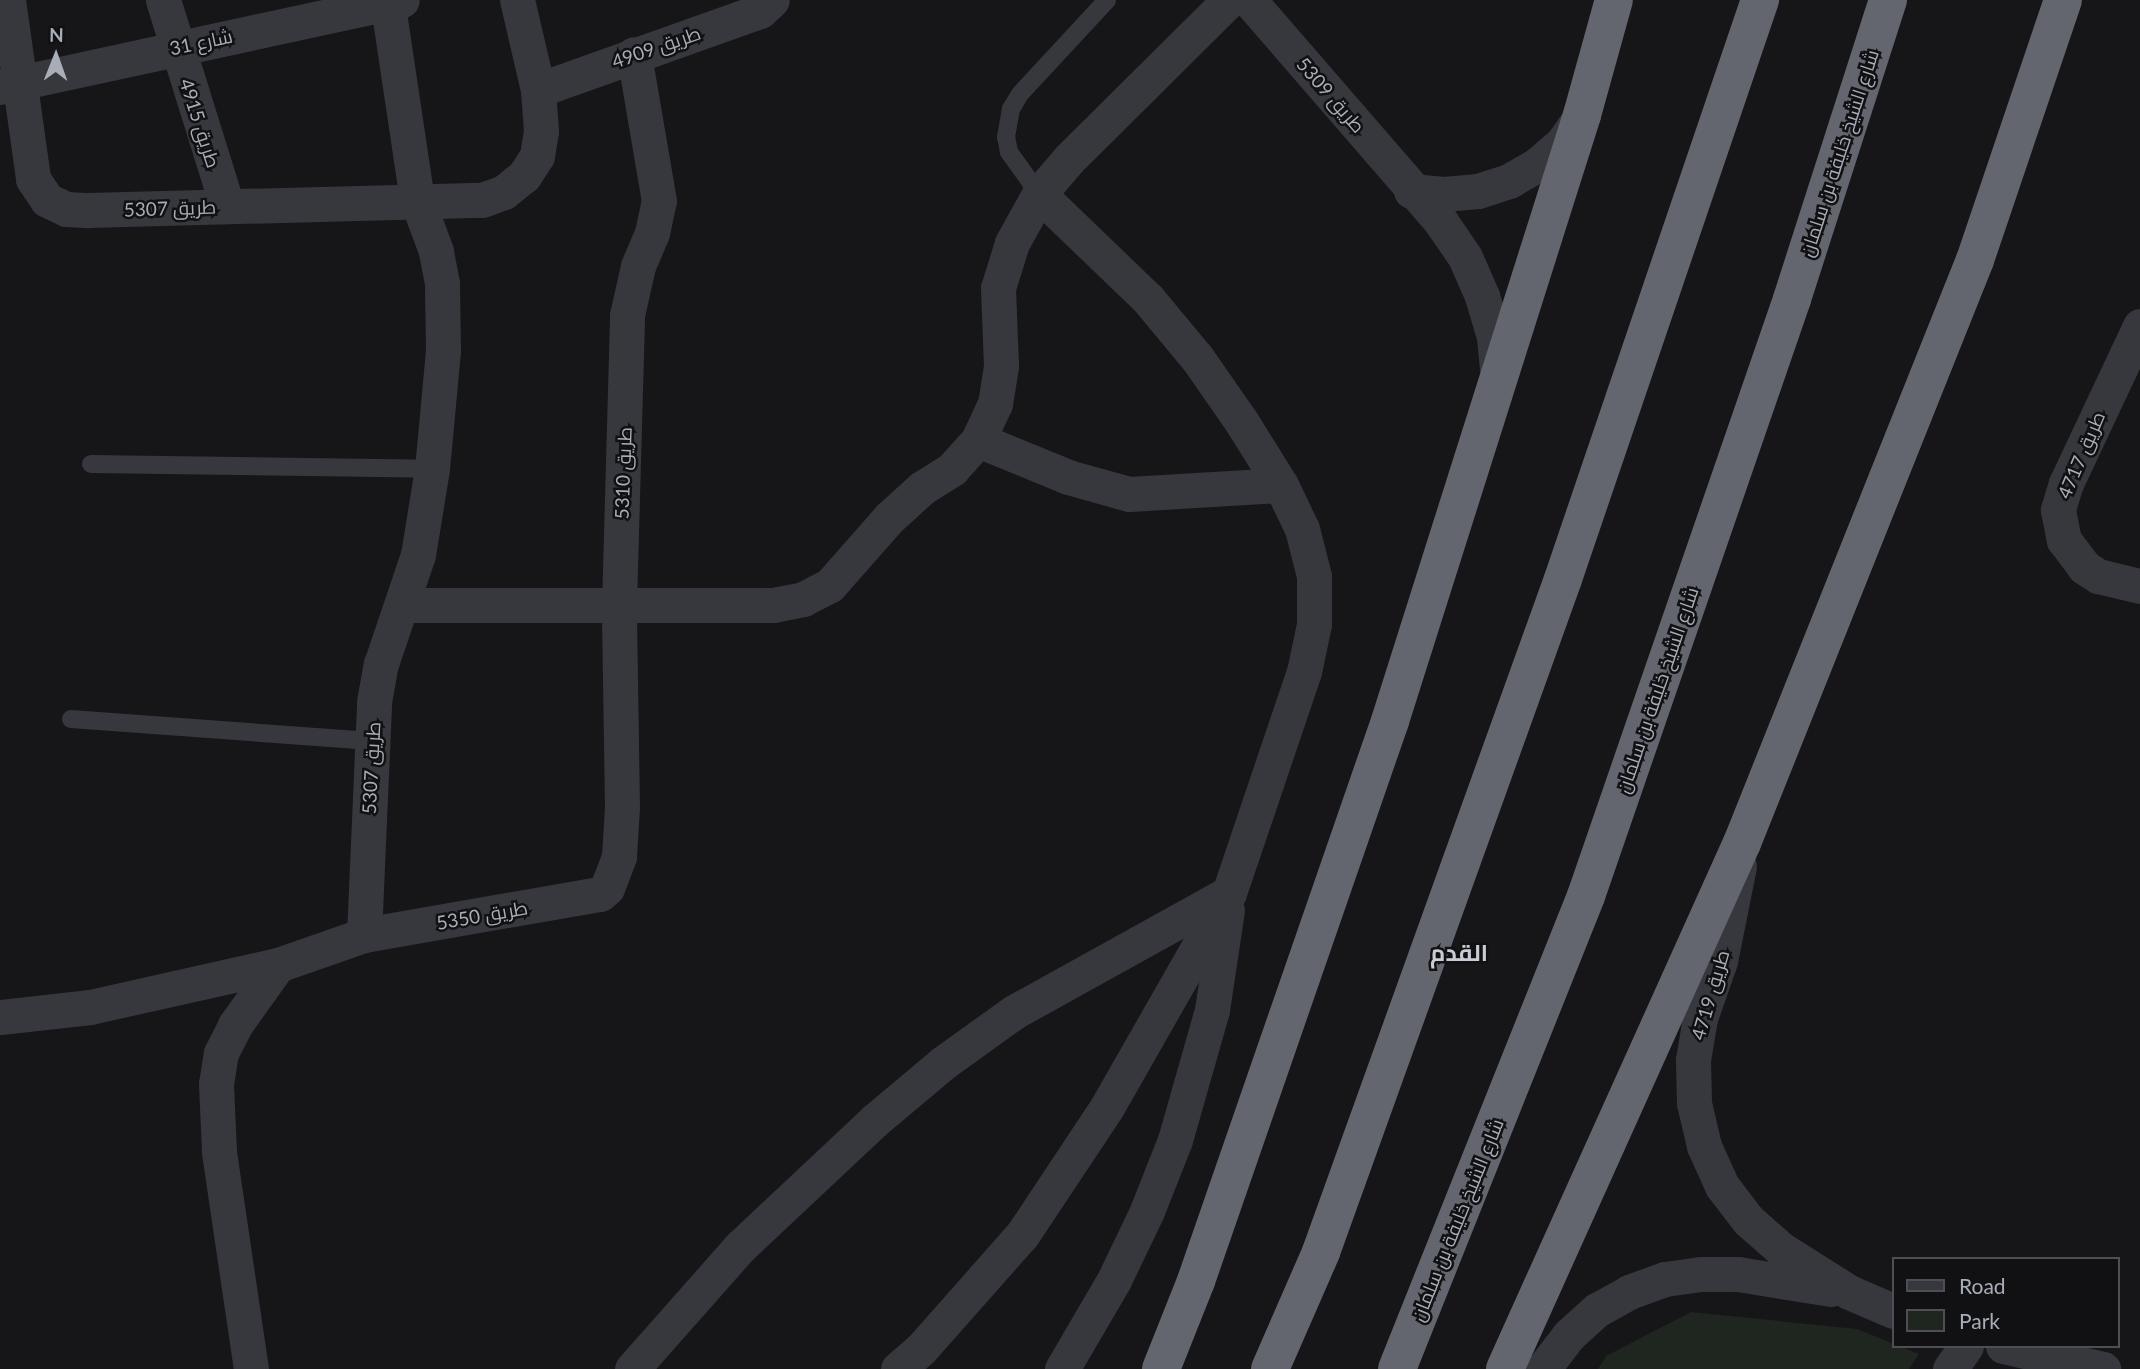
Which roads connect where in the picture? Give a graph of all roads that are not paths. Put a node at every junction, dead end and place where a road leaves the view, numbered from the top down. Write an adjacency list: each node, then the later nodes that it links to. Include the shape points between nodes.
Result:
1 (8, 0): 15 (street, طريق 5307)
2 (163, 0): 13 (street, طريق 4915)
3 (517, 0): 16 (street)
4 (772, 0): 14 (street, طريق 4909, via 760,11)
5 (1107, 0): 19 (lane, via 1020,93 1011,109 1006,137 1009,152)
6 (1229, 0): 19 (street)
7 (1249, 0): 18 (street, طريق 5309)
8 (1614, 0): 17 (highway)
9 (1760, 0): 48 (highway, via 1558,592 1321,1252)
10 (1888, 0): 49 (highway, شارع الشيخ خليفة بن سلمان, via 1792,299 1586,896)
11 (2063, 0): 33 (highway, via 1975,260)
12 (393, 1): 13 (street, شارع 31); 20 (street, طريق 5307)
13 (176, 47): 15 (street, شارع 31); 21 (street, طريق 4915)
14 (634, 54): 16 (street, طريق 4909); 30 (street, طريق 5310, via 659,201 627,315)
15 (10, 85): 21 (street, طريق 5307, via 33,179 47,200 66,209 88,210)
16 (538, 90): 20 (street, via 541,131 537,156 524,176 505,192 482,200)
17 (1582, 115): 18 (street, via 1563,142 1509,181 1466,192); 23 (highway)
18 (1411, 191): 23 (street, طريق 5309, via 1441,222 1465,257 1491,327)
19 (1039, 194): 24 (street, via 1012,243 998,288 1001,366 995,404); 27 (street, via 1112,263 1189,348)
20 (417, 200): 21 (street, طريق 5307); 26 (street, طريق 5307, via 442,283 443,350)
21 (226, 206)
22 (2140, 326): 28 (street, طريق 4717, via 2066,483 2058,510 2064,540 2084,567 2098,576)
23 (1498, 379): 47 (highway, via 1390,721 1196,1281)
24 (978, 440): 27 (street, via 1068,477 1129,494); 30 (street, via 952,469 889,518 830,584 803,599 773,605)
25 (91, 464): 26 (lane)
26 (432, 469): 29 (street, طريق 5307, via 418,555)
27 (1281, 485): 34 (street, via 1302,529 1314,576 1314,624 1304,672)
28 (2140, 586)
29 (402, 605): 30 (street); 32 (street, طريق 5307, via 381,664)
30 (619, 605): 35 (street, طريق 5310, via 619,856 611,881)
31 (71, 719): 32 (lane)
32 (371, 741): 36 (street, طريق 5307)
33 (1742, 843): 39 (street, طريق 4719, via 1734,902 1700,1018 1693,1060 1694,1104 1704,1146 1722,1186 1748,1220 1781,1250); 50 (highway)
34 (1229, 893): 44 (street, via 1014,1012 943,1063 741,1246); 45 (street, via 1107,1107 1023,1235); 46 (street, via 1212,1010 1175,1140 1114,1280)
35 (600, 894): 36 (street, طريق 5350)
36 (364, 935): 37 (street, طريق 5350)
37 (278, 964): 38 (street, طريق 5350, via 90,1007); 43 (street, via 235,1025 221,1053 216,1084 219,1151)
38 (0, 1017)
39 (1849, 1292): 40 (street, طريق 4719); 51 (street, طريق 4719, via 1738,1274 1701,1273 1665,1279 1597,1310 1569,1335)
40 (1892, 1311)
41 (1965, 1348): 52 (street)
42 (2012, 1348): 53 (street)
43 (251, 1369)
44 (632, 1369)
45 (898, 1369)
46 (1062, 1369)
47 (1161, 1369)
48 (1270, 1369)
49 (1397, 1369)
50 (1506, 1369)
51 (1543, 1369)
52 (1950, 1369)
53 (2103, 1369)

